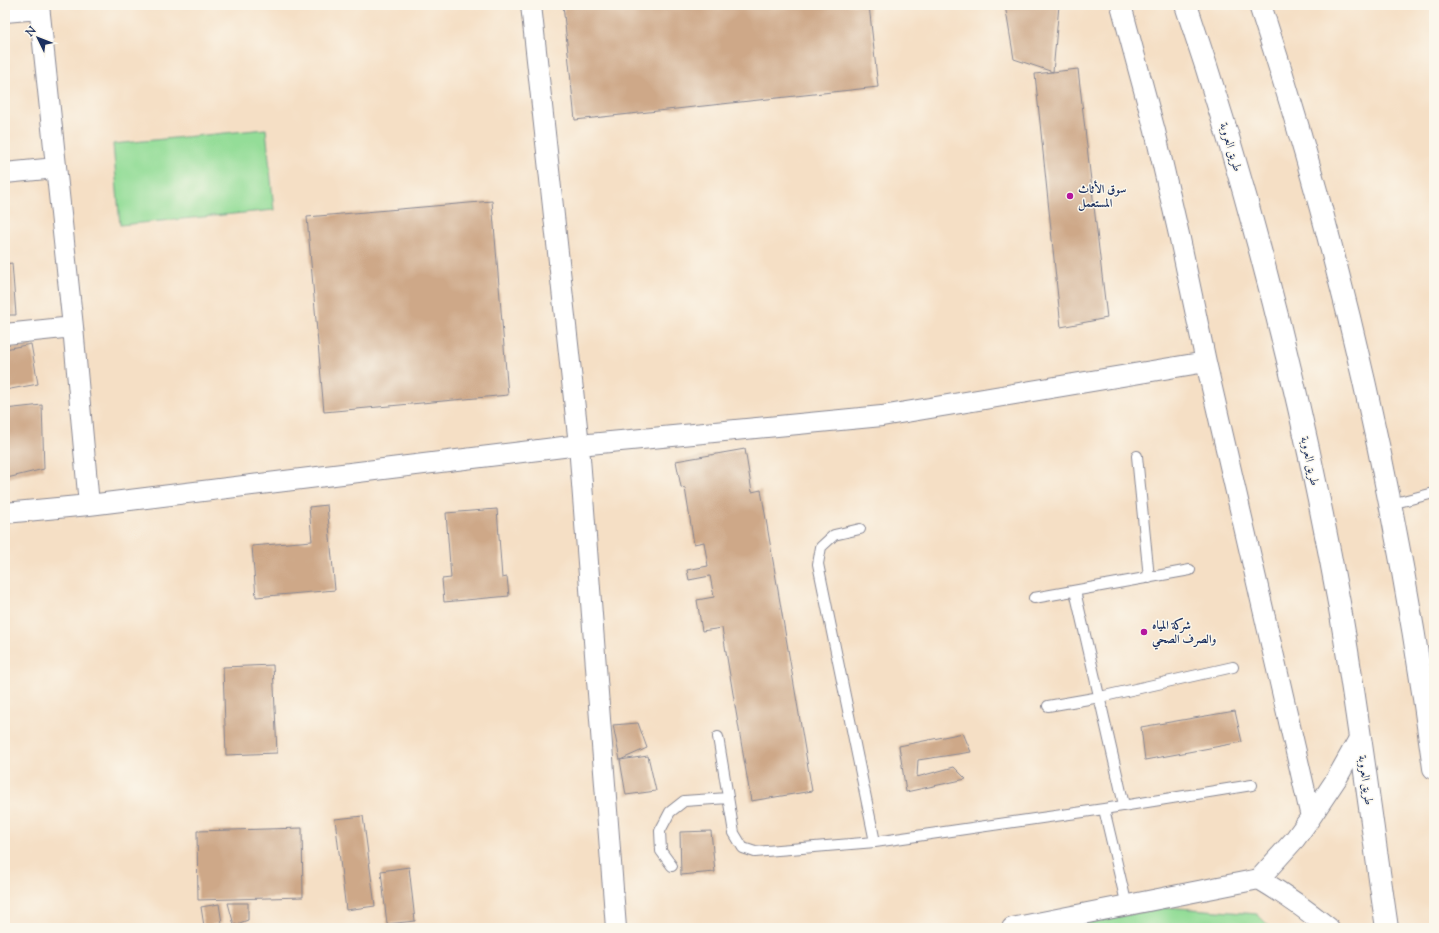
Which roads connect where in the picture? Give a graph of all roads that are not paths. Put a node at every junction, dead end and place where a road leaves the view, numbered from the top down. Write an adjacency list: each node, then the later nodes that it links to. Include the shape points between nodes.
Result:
1 (531, 5): 12 (street)
2 (1121, 5): 11 (street, via 1162,162)
3 (1186, 5): 27 (highway, طريق العروبة, via 1237,166 1293,379 1339,605)
4 (1260, 5): 15 (highway, via 1308,162 1340,281)
5 (39, 7): 6 (street); 7 (street)
6 (5, 12)
7 (56, 168): 8 (street); 9 (street)
8 (5, 173)
9 (74, 327): 10 (street); 16 (street)
10 (5, 334)
11 (1206, 362): 12 (street, via 882,416); 33 (street)
12 (579, 445): 16 (street); 38 (street)
13 (1137, 456): 20 (lane)
14 (1434, 493): 15 (lane)
15 (1391, 504): 28 (highway, via 1421,675)
16 (90, 505): 17 (street)
17 (5, 514)
18 (860, 529): 34 (lane, via 834,535 821,546 818,564)
19 (1190, 570): 20 (lane)
20 (1149, 578): 21 (lane)
21 (1075, 591): 22 (lane); 24 (lane)
22 (1034, 598)
23 (1232, 667): 24 (lane)
24 (1100, 697): 25 (lane); 31 (lane)
25 (1048, 706)
26 (718, 737): 30 (lane)
27 (1360, 737): 33 (street); 41 (highway, طريق العروبة)
28 (1434, 768)
29 (1252, 785): 31 (lane)
30 (728, 798): 34 (lane, via 734,833 743,848 755,852); 35 (lane, via 684,801 670,812 660,831 661,851)
31 (1124, 805): 32 (lane)
32 (1104, 809): 34 (lane); 37 (lane)
33 (1311, 818): 36 (street)
34 (875, 842)
35 (672, 866)
36 (1259, 879): 37 (street); 40 (street, via 1286,895)
37 (1126, 906): 39 (street)
38 (616, 928)
39 (1012, 928)
40 (1329, 928)
41 (1387, 928)

